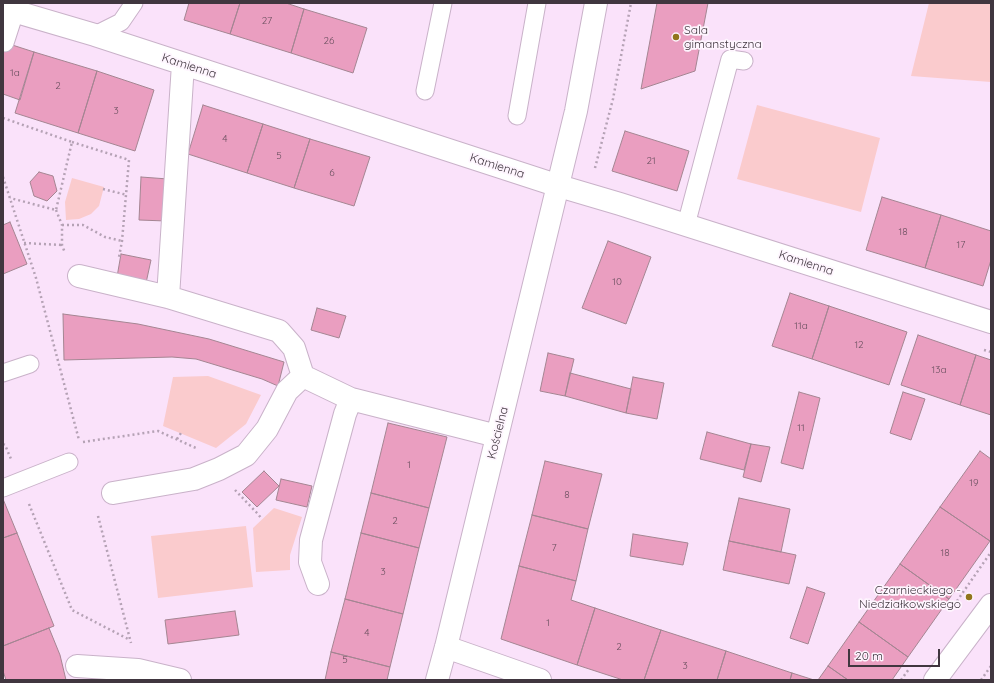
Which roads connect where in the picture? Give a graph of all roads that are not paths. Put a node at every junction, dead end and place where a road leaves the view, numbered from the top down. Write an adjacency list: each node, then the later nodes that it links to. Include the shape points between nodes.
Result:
1 (134, 3): 6 (lane, via 121,22)
2 (443, 3): 10 (lane)
3 (537, 3): 11 (lane)
4 (596, 3): 12 (street, Kościelna, via 576,111)
5 (9, 10): 6 (street, Kamienna); 7 (lane)
6 (95, 35): 9 (street, Kamienna)
7 (5, 43)
8 (744, 61): 13 (lane, via 730,59)
9 (184, 64): 12 (street, Kamienna); 15 (street)
10 (425, 91)
11 (517, 116)
12 (558, 186): 13 (street, Kamienna); 21 (street, Kościelna)
13 (686, 225): 16 (street, Kamienna)
14 (79, 276): 15 (street)
15 (168, 297): 19 (street, via 279,331 294,348)
16 (991, 322)
17 (30, 364): 18 (lane)
18 (3, 373)
19 (303, 376): 20 (street); 24 (street, via 287,391 267,429 246,455 194,479)
20 (350, 399): 21 (street); 25 (street, via 311,540 310,562)
21 (497, 436): 27 (street, Kościelna)
22 (69, 462): 23 (lane)
23 (3, 488)
24 (113, 493)
25 (318, 584)
26 (991, 605): 32 (street)
27 (446, 647): 30 (street, Kościelna); 31 (street)
28 (77, 666): 29 (street, via 138,670)
29 (180, 680)
30 (437, 680)
31 (540, 680)
32 (935, 680)

